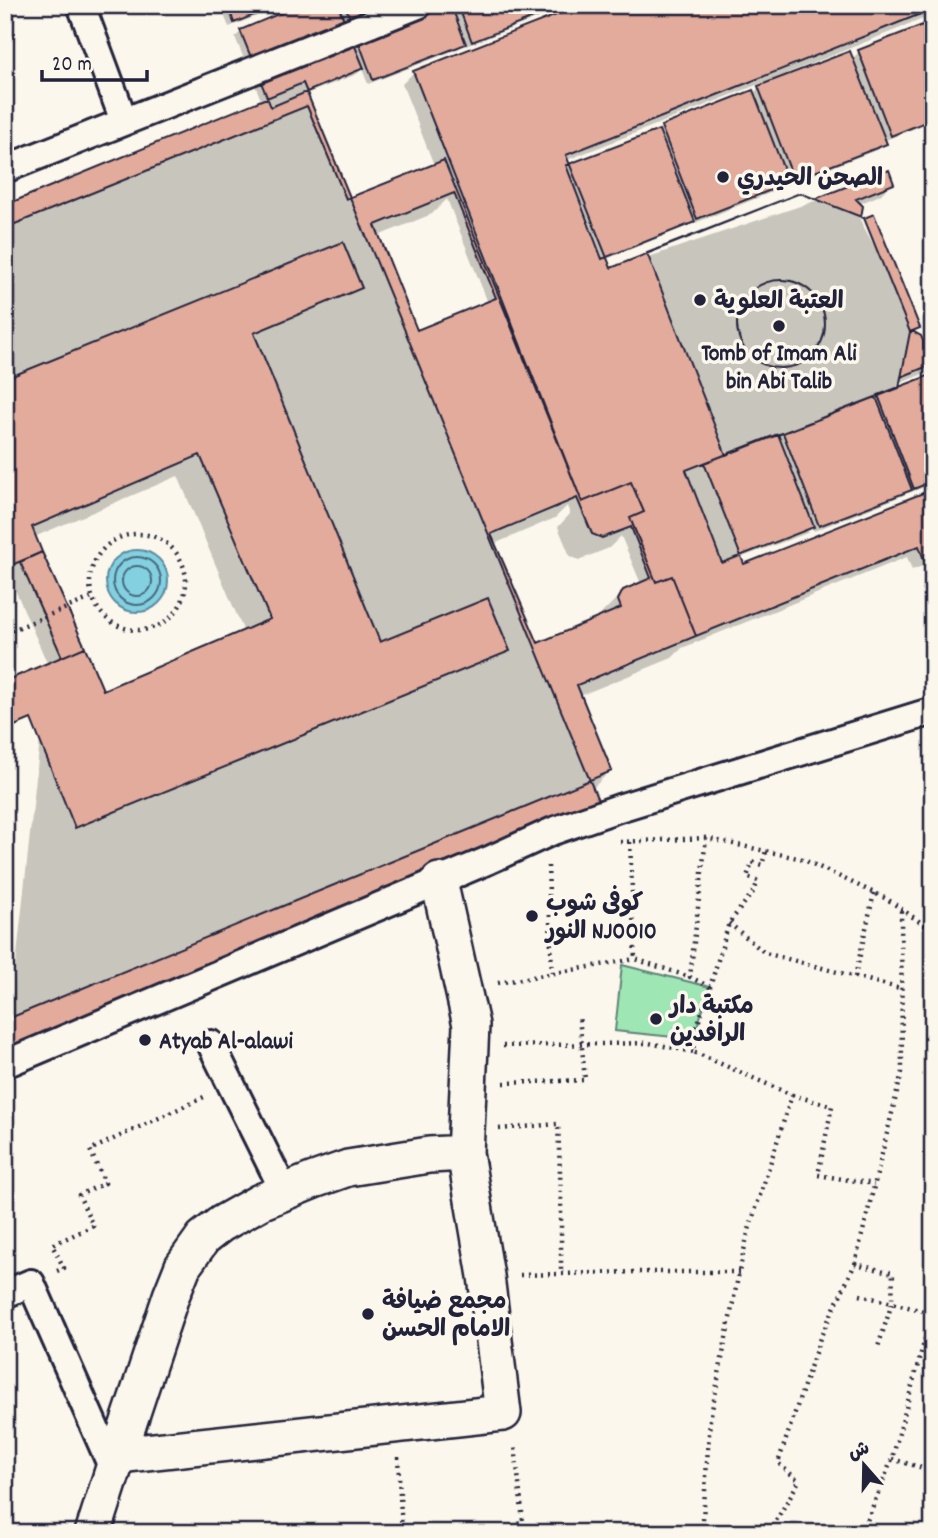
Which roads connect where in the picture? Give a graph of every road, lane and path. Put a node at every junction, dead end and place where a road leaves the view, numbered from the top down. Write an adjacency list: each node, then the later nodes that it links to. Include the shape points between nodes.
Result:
1 (81, 5): 3 (street)
2 (418, 5): 3 (street)
3 (124, 121): 4 (street)
4 (5, 169)
5 (91, 598): 5 (path, via 107,620 121,628 155,628 168,620 185,596 184,565 165,542 135,534 121,537 96,559 90,575); 6 (path)
6 (5, 633)
7 (933, 711): 11 (street, via 619,808)
8 (630, 842): 16 (path)
9 (766, 851): 12 (path, via 802,859); 14 (path, via 762,865 752,862 747,877 758,881 754,891); 18 (path, via 706,838)
10 (548, 865): 17 (path)
11 (439, 881): 21 (street); 28 (street)
12 (874, 893): 13 (path); 19 (path)
13 (901, 909): 15 (path); 22 (path)
14 (729, 923): 19 (path, via 765,953); 20 (path)
15 (933, 931)
16 (635, 959): 17 (path); 18 (path)
17 (552, 974): 21 (path)
18 (690, 977): 20 (path)
19 (855, 977): 22 (path)
20 (710, 987): 27 (path, via 693,1039)
21 (463, 989): 26 (street, via 471,1024)
22 (902, 989): 33 (path, via 902,1072)
23 (579, 1016): 25 (path)
24 (211, 1044): 30 (street)
25 (581, 1045): 26 (path); 27 (path, via 649,1043); 29 (path, via 585,1080)
26 (470, 1046): 29 (street)
27 (694, 1052): 31 (path)
28 (5, 1064)
29 (468, 1084): 32 (street)
30 (231, 1085): 34 (street); 40 (path, via 90,1150 105,1183 79,1195 93,1226 52,1245 64,1268)
31 (792, 1095): 33 (path, via 832,1106 818,1175); 37 (path)
32 (465, 1142): 34 (street, via 429,1154 348,1168); 38 (path, via 558,1124); 39 (street)
33 (874, 1184): 36 (path)
34 (284, 1191): 50 (street, via 220,1224 203,1238 183,1266)
35 (933, 1252): 44 (path)
36 (855, 1264): 43 (path, via 893,1273); 56 (path, via 820,1338 778,1463 799,1481)
37 (739, 1272): 38 (path); 55 (path, via 710,1420)
38 (561, 1274): 39 (path)
39 (486, 1276): 47 (street)
40 (31, 1283): 41 (street); 50 (street)
41 (5, 1294)
42 (860, 1295): 43 (path)
43 (892, 1303): 44 (path); 46 (path)
44 (932, 1313): 45 (path)
45 (931, 1322): 49 (path)
46 (878, 1347)
47 (503, 1413): 48 (street); 54 (path, via 504,1448 516,1446 523,1522 511,1527)
48 (396, 1425): 50 (street); 53 (path)
49 (892, 1459): 51 (path); 57 (path)
50 (116, 1462): 52 (street)
51 (933, 1471)
52 (93, 1533)
53 (402, 1533)
54 (511, 1533)
55 (702, 1533)
56 (769, 1533)
57 (862, 1533)

